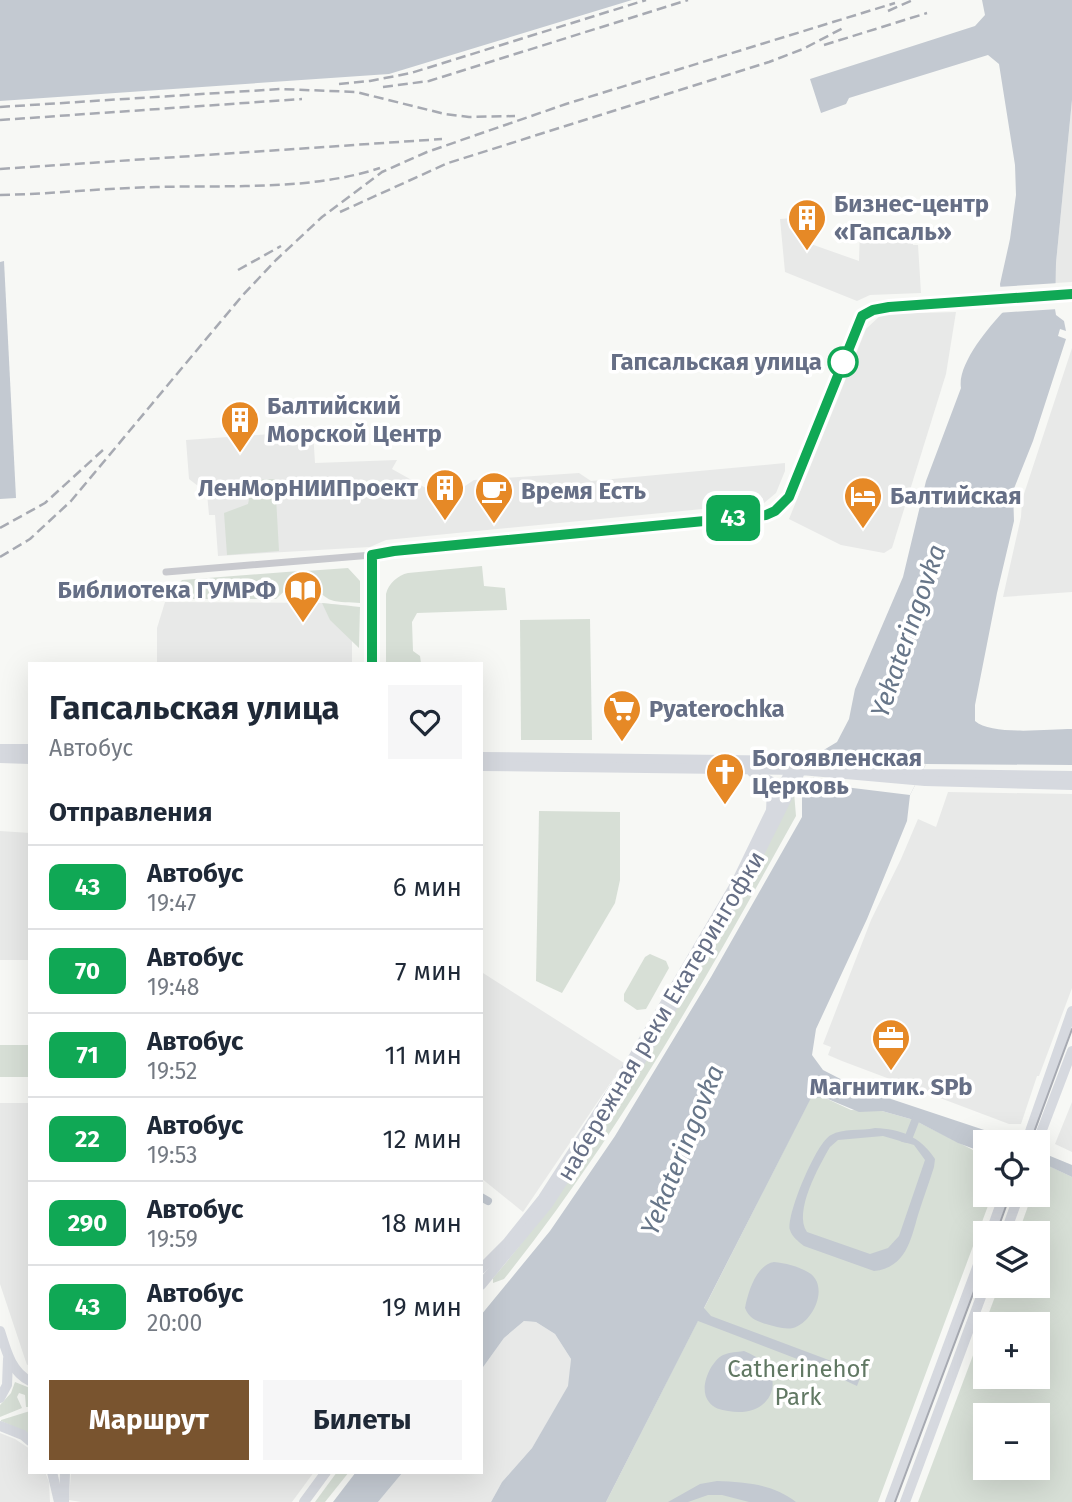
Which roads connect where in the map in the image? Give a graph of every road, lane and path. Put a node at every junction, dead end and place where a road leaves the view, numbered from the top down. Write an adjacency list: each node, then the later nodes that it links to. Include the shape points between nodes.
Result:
1 (1068, 295): 2 (street, via 880,308 862,316 793,488 775,511)
2 (372, 555): 3 (street); 4 (street)
3 (166, 572)
4 (372, 662)
5 (0, 749): 6 (street)
6 (28, 749)
7 (483, 757): 11 (street)
8 (0, 758): 9 (street)
9 (28, 758)
10 (483, 766): 12 (street)
11 (796, 767): 12 (street); 14 (street); 16 (street, набережная реки Екатерингофки); 23 (street, набережная реки Екатерингофки, via 743,886 637,1067 548,1204)
12 (743, 769): 16 (street, via 770,781)
13 (1072, 776): 14 (street)
14 (921, 777): 15 (street)
15 (1072, 785)
16 (771, 811): 21 (street, набережная реки Екатерингофки, via 736,883 630,1063 542,1198)
17 (1072, 1011): 19 (street, via 1035,1110)
18 (1072, 1051): 20 (street)
19 (1034, 1130)
20 (1037, 1130)
21 (483, 1267)
22 (973, 1278): 37 (street)
23 (483, 1283)
24 (981, 1298): 38 (street)
25 (0, 1331): 26 (street)
26 (8, 1356): 27 (street); 28 (street, via 7,1385)
27 (28, 1380)
28 (0, 1398)
29 (0, 1426): 30 (street)
30 (28, 1439)
31 (52, 1474): 34 (street)
32 (65, 1474): 35 (street)
33 (325, 1474): 36 (street)
34 (59, 1502)
35 (64, 1502)
36 (304, 1502)
37 (890, 1502)
38 (905, 1502)

